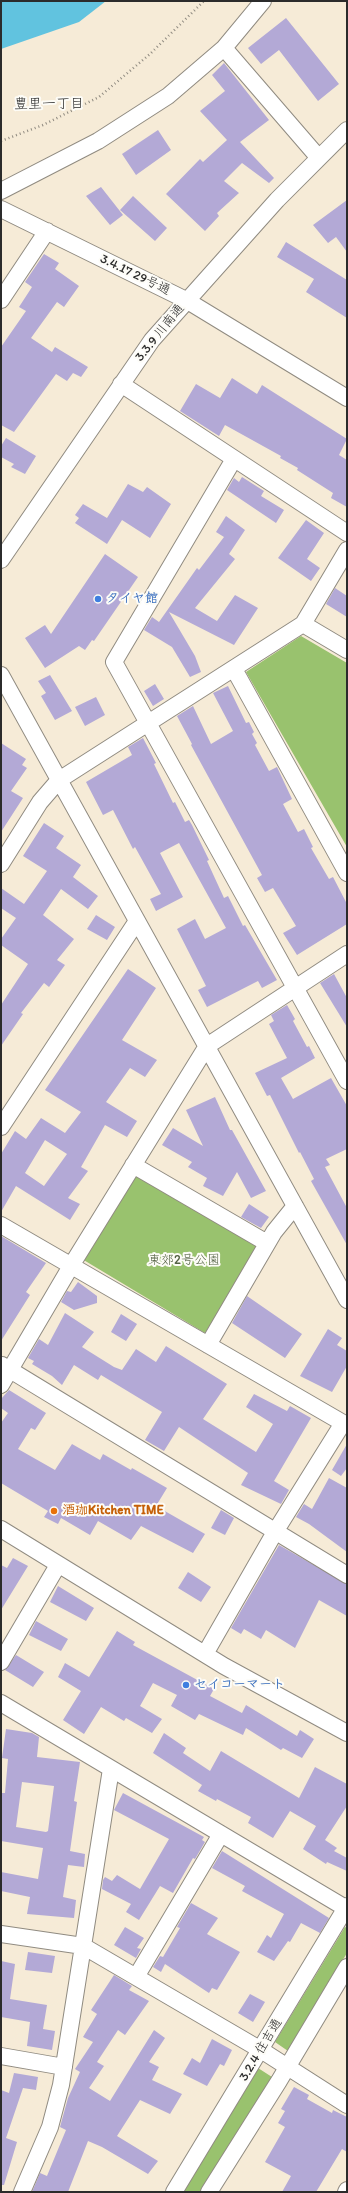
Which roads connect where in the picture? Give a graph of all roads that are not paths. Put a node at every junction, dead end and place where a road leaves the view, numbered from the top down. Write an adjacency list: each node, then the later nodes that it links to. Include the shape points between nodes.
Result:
1 (263, 1): 2 (street)
2 (224, 48): 4 (street); 5 (street, via 168,96 98,142)
3 (347, 130): 4 (street, 3.3.9 川南通)
4 (319, 158): 9 (street, 3.3.9 川南通)
5 (1, 191)
6 (1, 209): 7 (street, 3.4.17 29号通)
7 (47, 231): 8 (street); 9 (street, 3.4.17 29号通)
8 (1, 300)
9 (186, 300): 10 (street, 3.3.9 川南通, via 152,340); 11 (street, 3.4.17 29号通)
10 (121, 384): 12 (street); 15 (street, 3.3.9 川南通)
11 (347, 398)
12 (234, 459): 13 (street); 20 (street, via 114,662)
13 (347, 533)
14 (347, 550): 16 (street)
15 (1, 560)
16 (303, 624): 17 (street); 18 (street)
17 (347, 650)
18 (234, 669): 20 (street); 23 (street)
19 (1, 675): 21 (street)
20 (148, 724): 21 (street); 26 (street)
21 (59, 780): 22 (street, via 40,802); 24 (street)
22 (1, 864)
23 (347, 873)
24 (137, 921): 27 (street); 29 (street)
25 (347, 954): 26 (street)
26 (295, 989): 27 (street); 28 (street)
27 (207, 1046): 30 (street); 31 (street)
28 (347, 1081)
29 (1, 1127)
30 (133, 1165): 33 (street); 34 (street)
31 (295, 1206): 33 (street); 35 (street)
32 (1, 1225): 34 (street)
33 (267, 1243): 36 (street)
34 (71, 1266): 36 (street); 37 (street)
35 (347, 1300)
36 (208, 1345): 40 (street, via 343,1423)
37 (6, 1367): 38 (street); 40 (street)
38 (1, 1385)
39 (1, 1529): 41 (street)
40 (275, 1532): 42 (street); 43 (street)
41 (58, 1565): 43 (street); 44 (street)
42 (347, 1575)
43 (204, 1654): 46 (street)
44 (1, 1662)
45 (1, 1703): 47 (street)
46 (347, 1733)
47 (111, 1769): 48 (street); 51 (street)
48 (221, 1834): 49 (street); 53 (street)
49 (347, 1908): 54 (street, 3.2.4 住吉通)
50 (1, 1934): 51 (street)
51 (83, 1946): 53 (street); 56 (street)
52 (347, 1967): 57 (street)
53 (136, 1977): 54 (street)
54 (261, 2050): 57 (street); 60 (street, 3.2.4 住吉通)
55 (1, 2056): 56 (street)
56 (64, 2067): 59 (street, via 50,2127)
57 (287, 2068): 58 (street); 61 (street)
58 (347, 2105)
59 (22, 2192)
60 (174, 2192)
61 (209, 2192)

